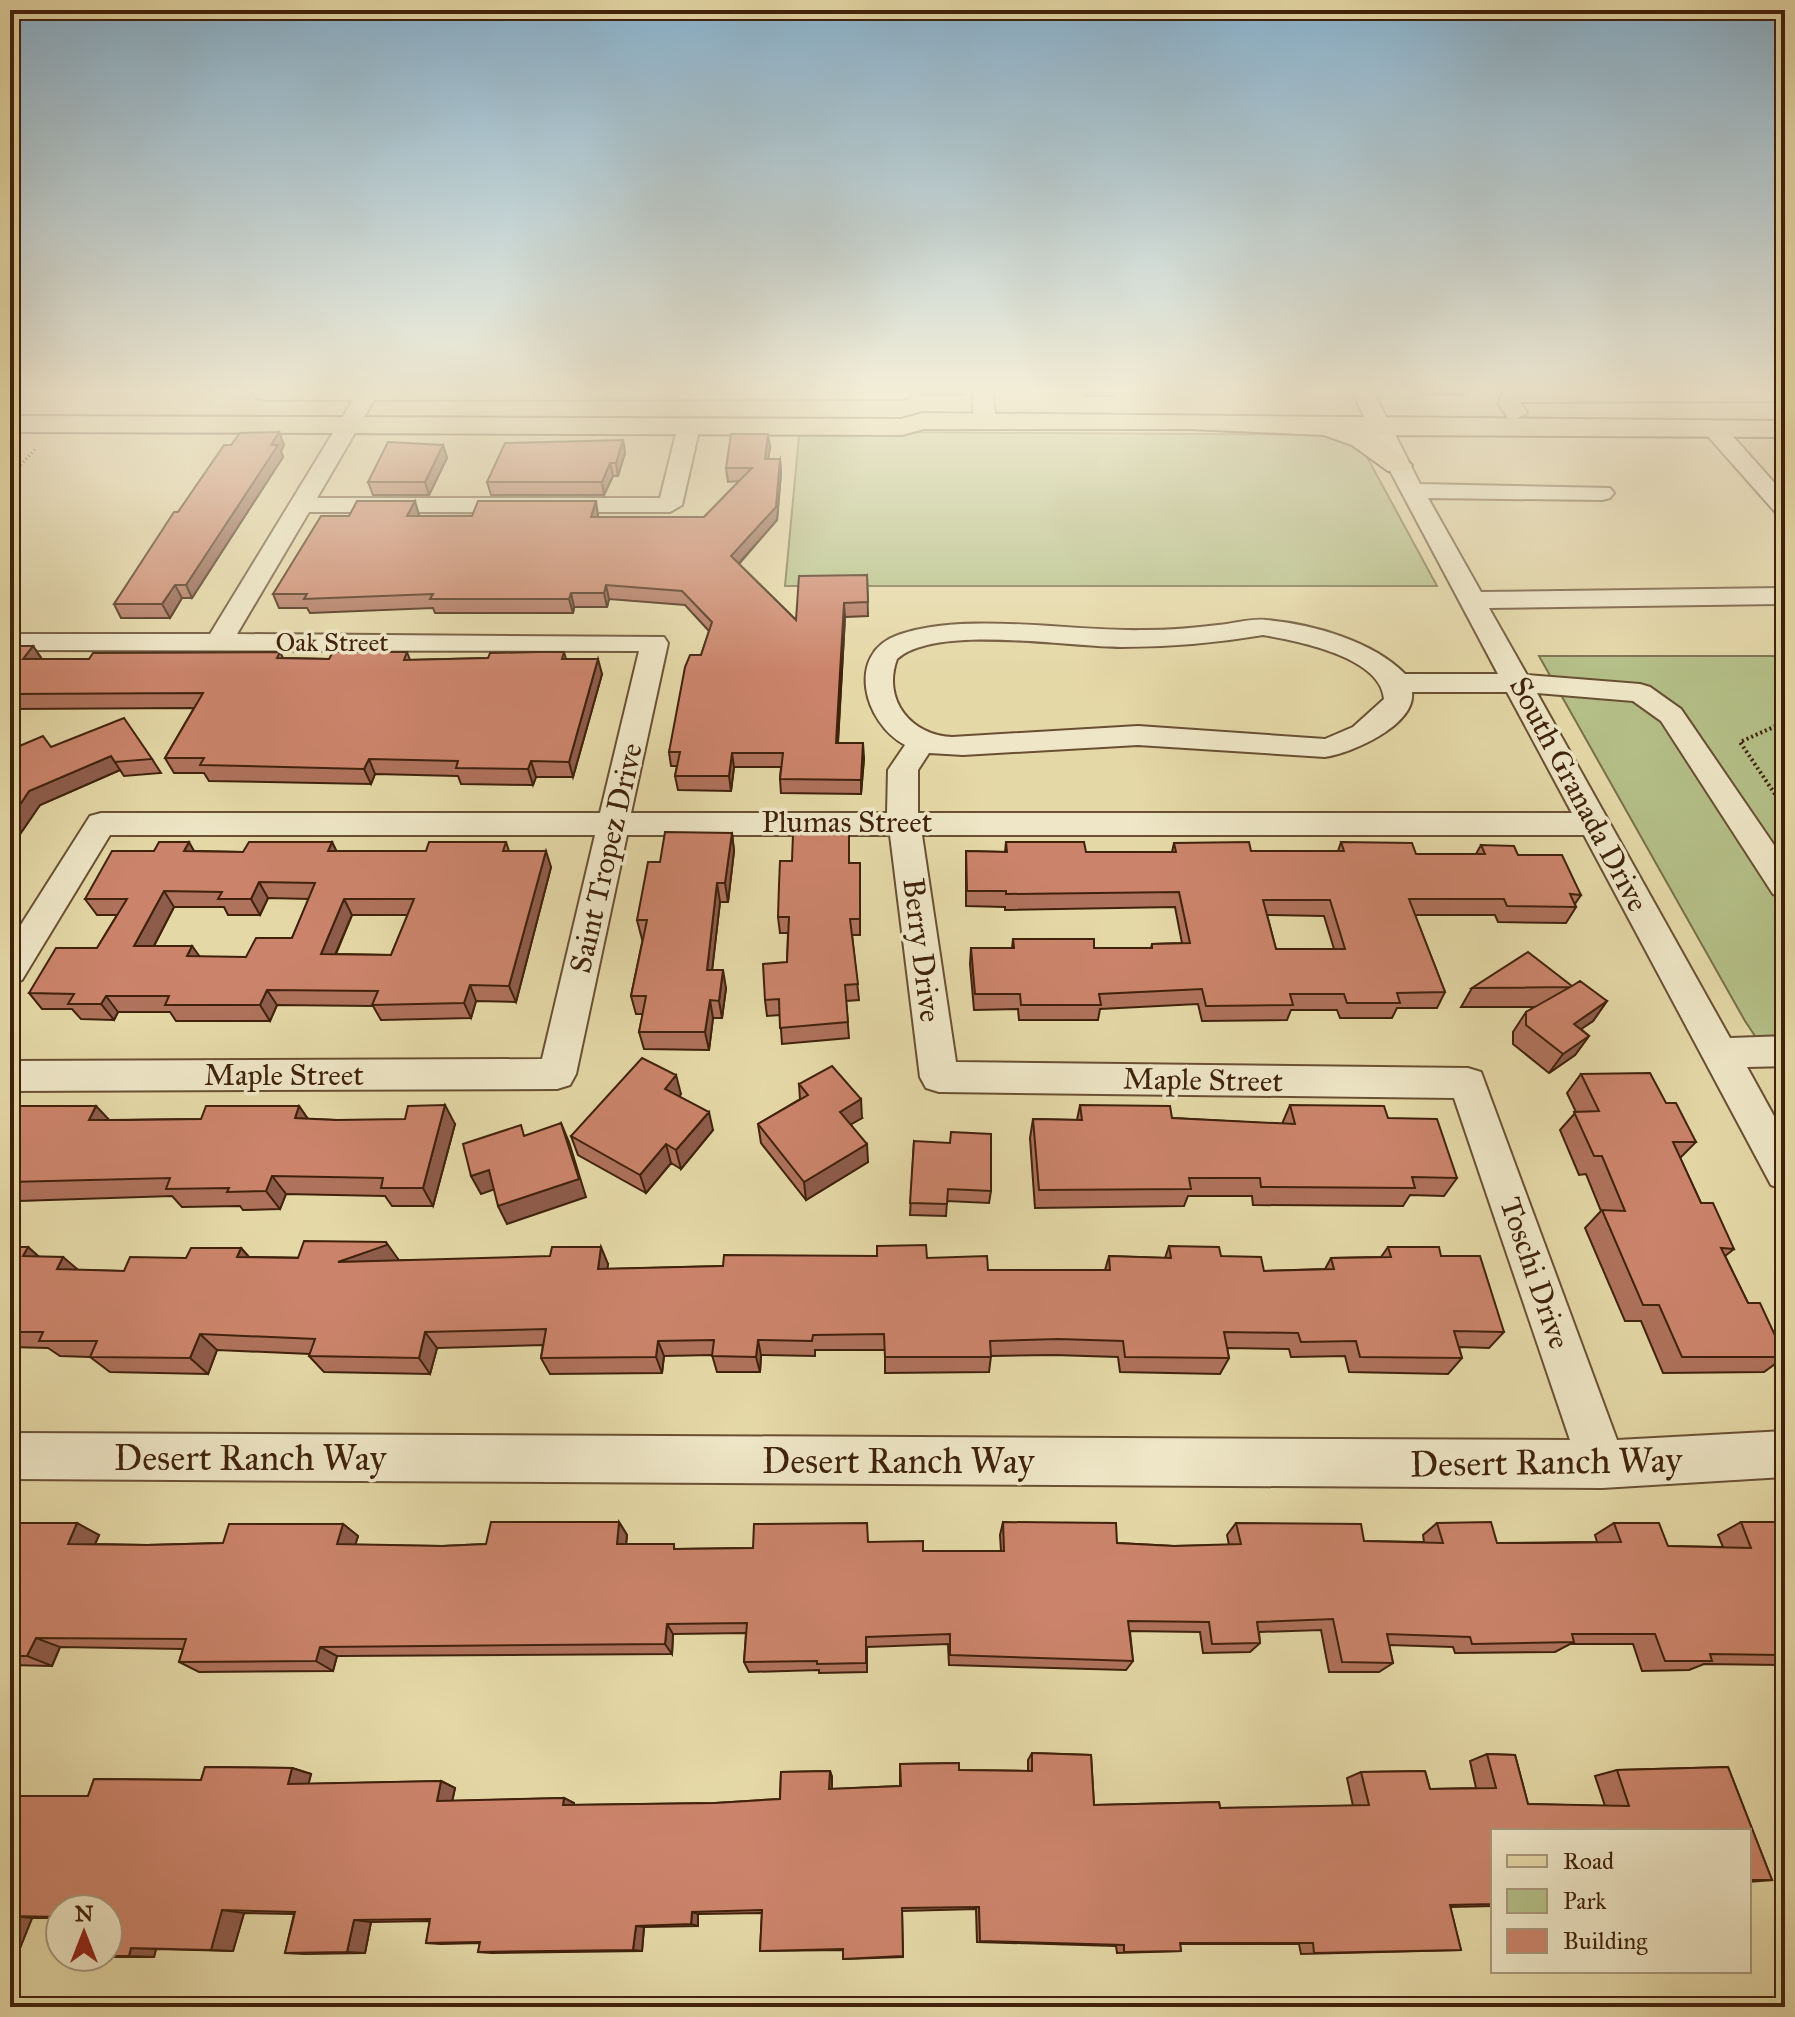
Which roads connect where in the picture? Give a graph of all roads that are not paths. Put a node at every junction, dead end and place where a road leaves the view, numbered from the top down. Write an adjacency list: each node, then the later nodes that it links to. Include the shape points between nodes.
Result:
1 (315, 483): 7 (street)
2 (675, 483): 7 (street, via 670,505)
3 (1408, 483): 10 (street, South Granada Drive)
4 (1472, 483): 6 (street)
5 (1762, 483): 8 (street)
6 (1602, 493)
7 (302, 505): 12 (street)
8 (1785, 509)
9 (1785, 596): 10 (street)
10 (1473, 600): 15 (street, South Granada Drive)
11 (10, 642): 12 (street, Oak Street)
12 (219, 642): 13 (street, Oak Street)
13 (654, 643): 17 (street, Saint Tropez Drive)
14 (1399, 683): 15 (street); 16 (street, via 1399,706 1352,741 1328,748 1185,738 1067,737 955,747); 16 (street, via 1374,662 1292,630 1263,627 1189,637 1076,638 948,632 904,642 888,651 881,663 877,692 892,720)
15 (1519, 683): 19 (street, South Granada Drive); 20 (street, via 1640,693 1671,715)
16 (922, 741): 18 (street, Berry Drive, via 903,770)
17 (614, 822): 18 (street, Plumas Street); 21 (street, Plumas Street, via 101,824); 24 (street, Saint Tropez Drive)
18 (906, 822): 19 (street, Plumas Street); 26 (street, Berry Drive)
19 (1594, 824): 23 (street, South Granada Drive)
20 (1785, 886)
21 (10, 971)
22 (1785, 1051): 23 (street)
23 (1720, 1053): 28 (street, South Granada Drive)
24 (557, 1074): 25 (street, Maple Street)
25 (10, 1076)
26 (939, 1077): 27 (street, Maple Street)
27 (1468, 1083): 31 (street, Toschi Drive)
28 (1785, 1173)
29 (1785, 1454): 31 (street, Desert Ranch Way)
30 (10, 1456): 31 (street, Desert Ranch Way)
31 (1602, 1464)

